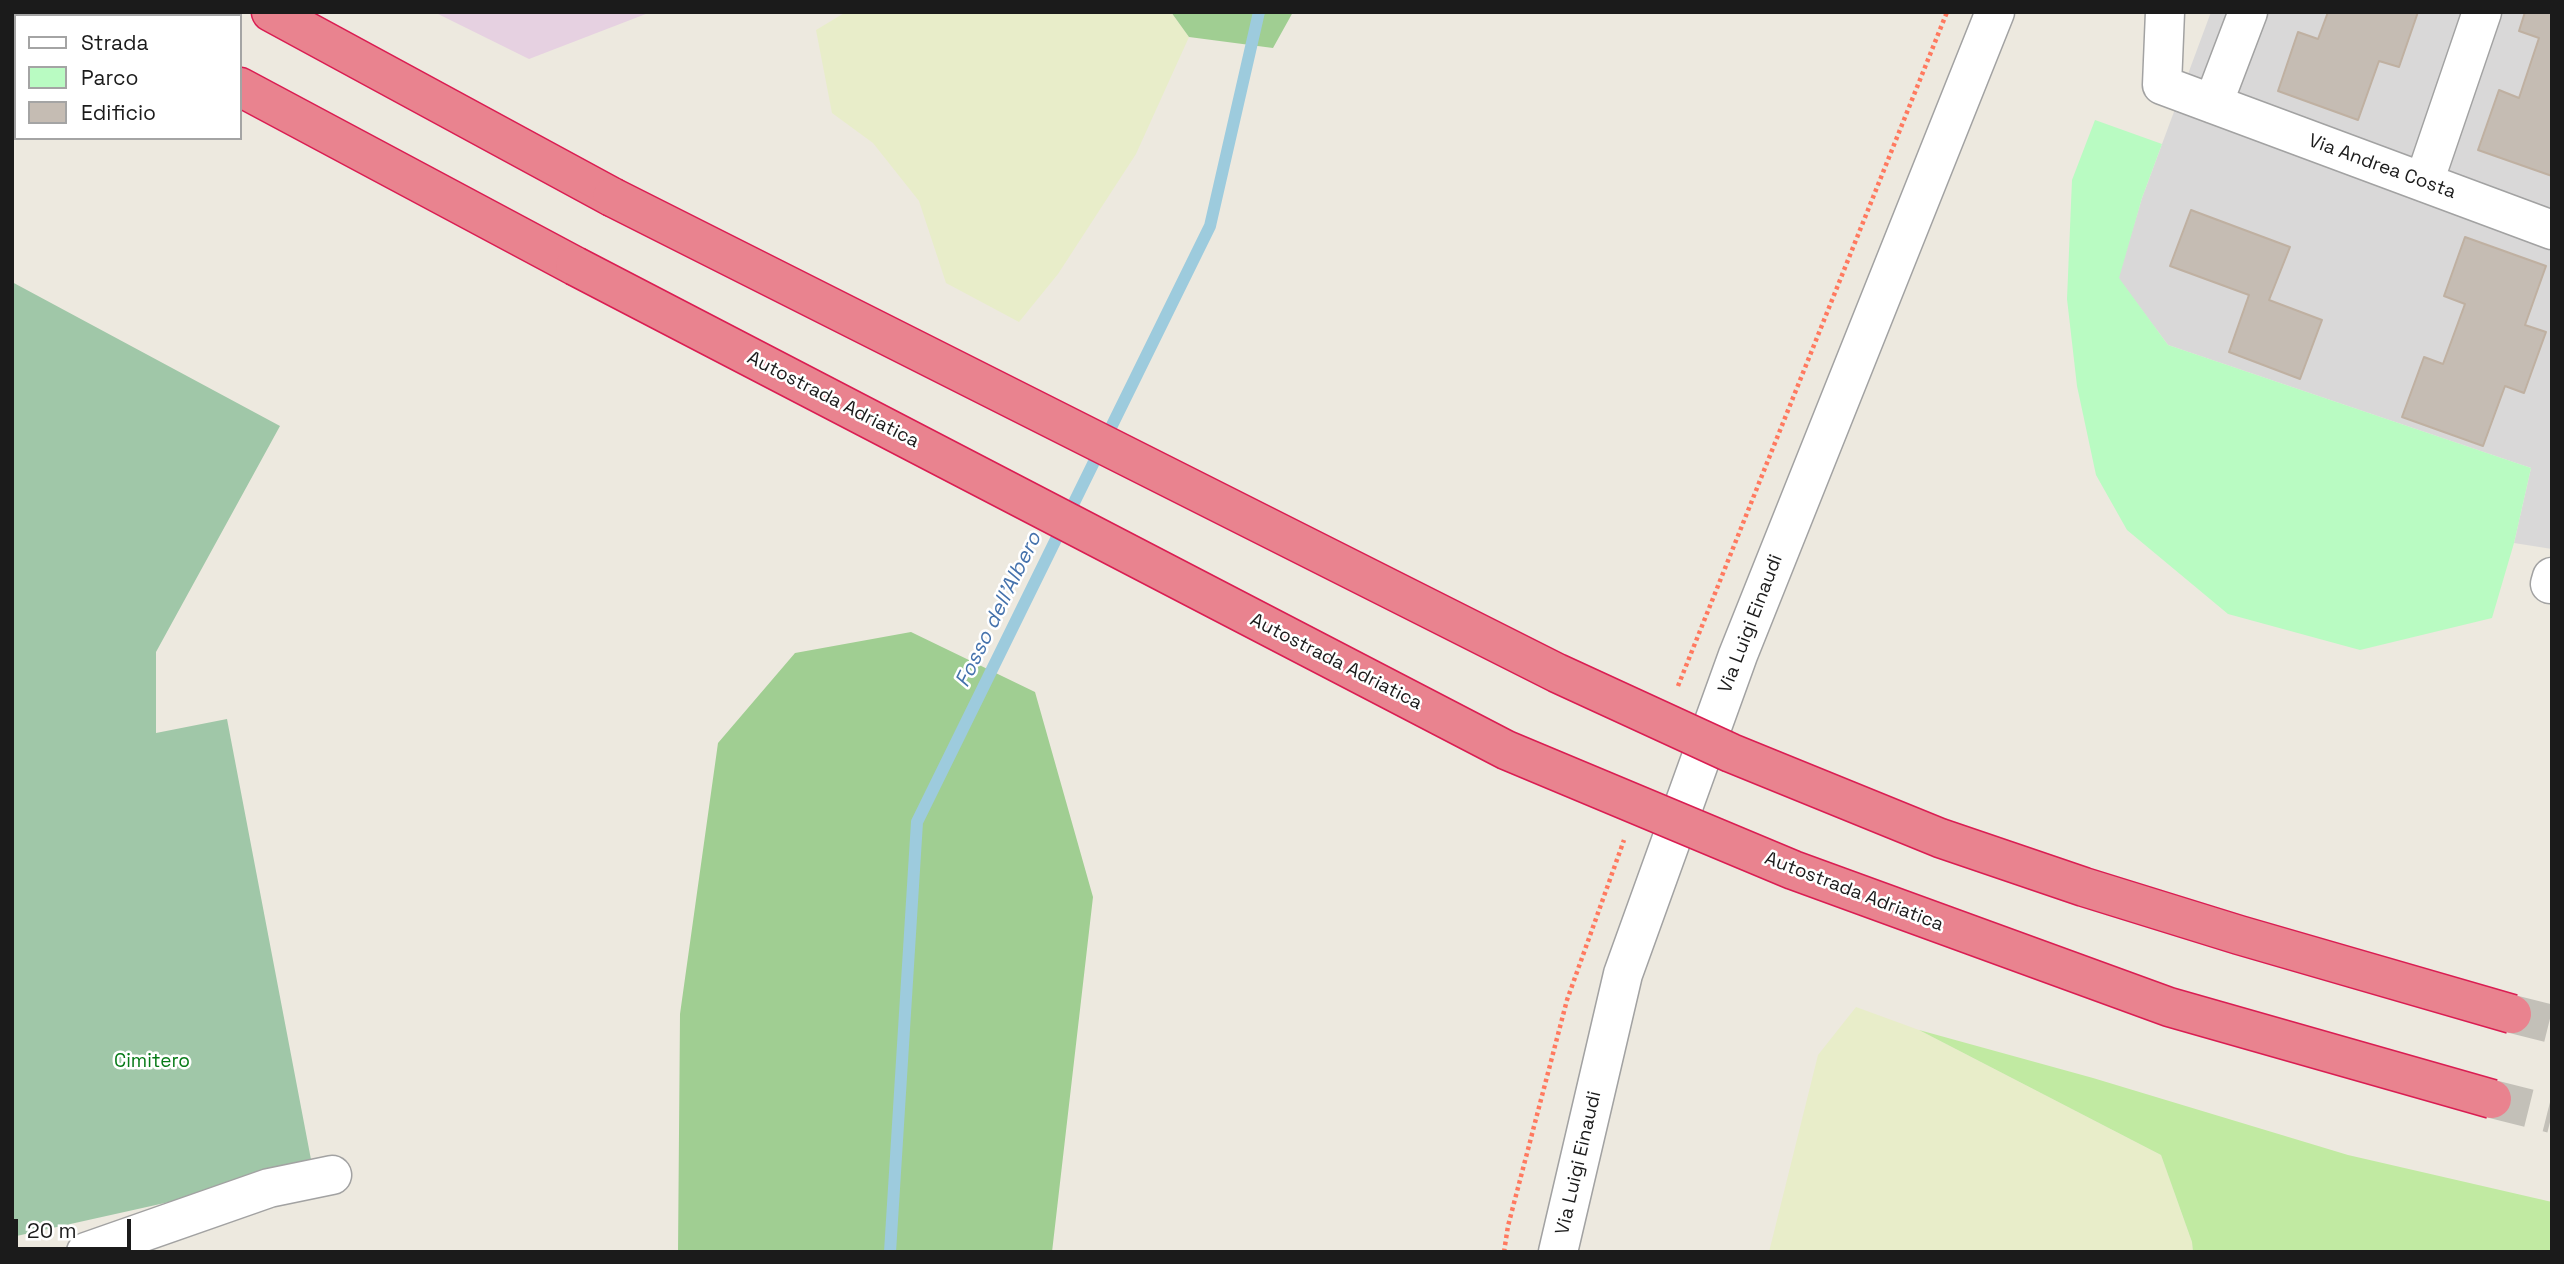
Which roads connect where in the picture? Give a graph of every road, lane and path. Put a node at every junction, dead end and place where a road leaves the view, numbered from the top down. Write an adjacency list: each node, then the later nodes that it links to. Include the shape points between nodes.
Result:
1 (271, 12): 10 (highway, bridge, via 612,197 1557,673 1731,753 1940,838 2071,883)
2 (1995, 12): 14 (street, Via Luigi Einaudi, via 1738,654 1623,974)
3 (2165, 12): 7 (street, via 2162,85)
4 (2248, 12): 7 (street)
5 (2482, 12): 8 (street)
6 (242, 88): 11 (highway, Autostrada Adriatica, bridge, via 1506,750 1793,870 2169,1007)
7 (2213, 104): 8 (street, Via Andrea Costa)
8 (2424, 182): 9 (street, Via Andrea Costa)
9 (2552, 230)
10 (2512, 1014)
11 (2492, 1099)
12 (332, 1175): 13 (street, via 269,1188)
13 (86, 1252)
14 (1558, 1252)

